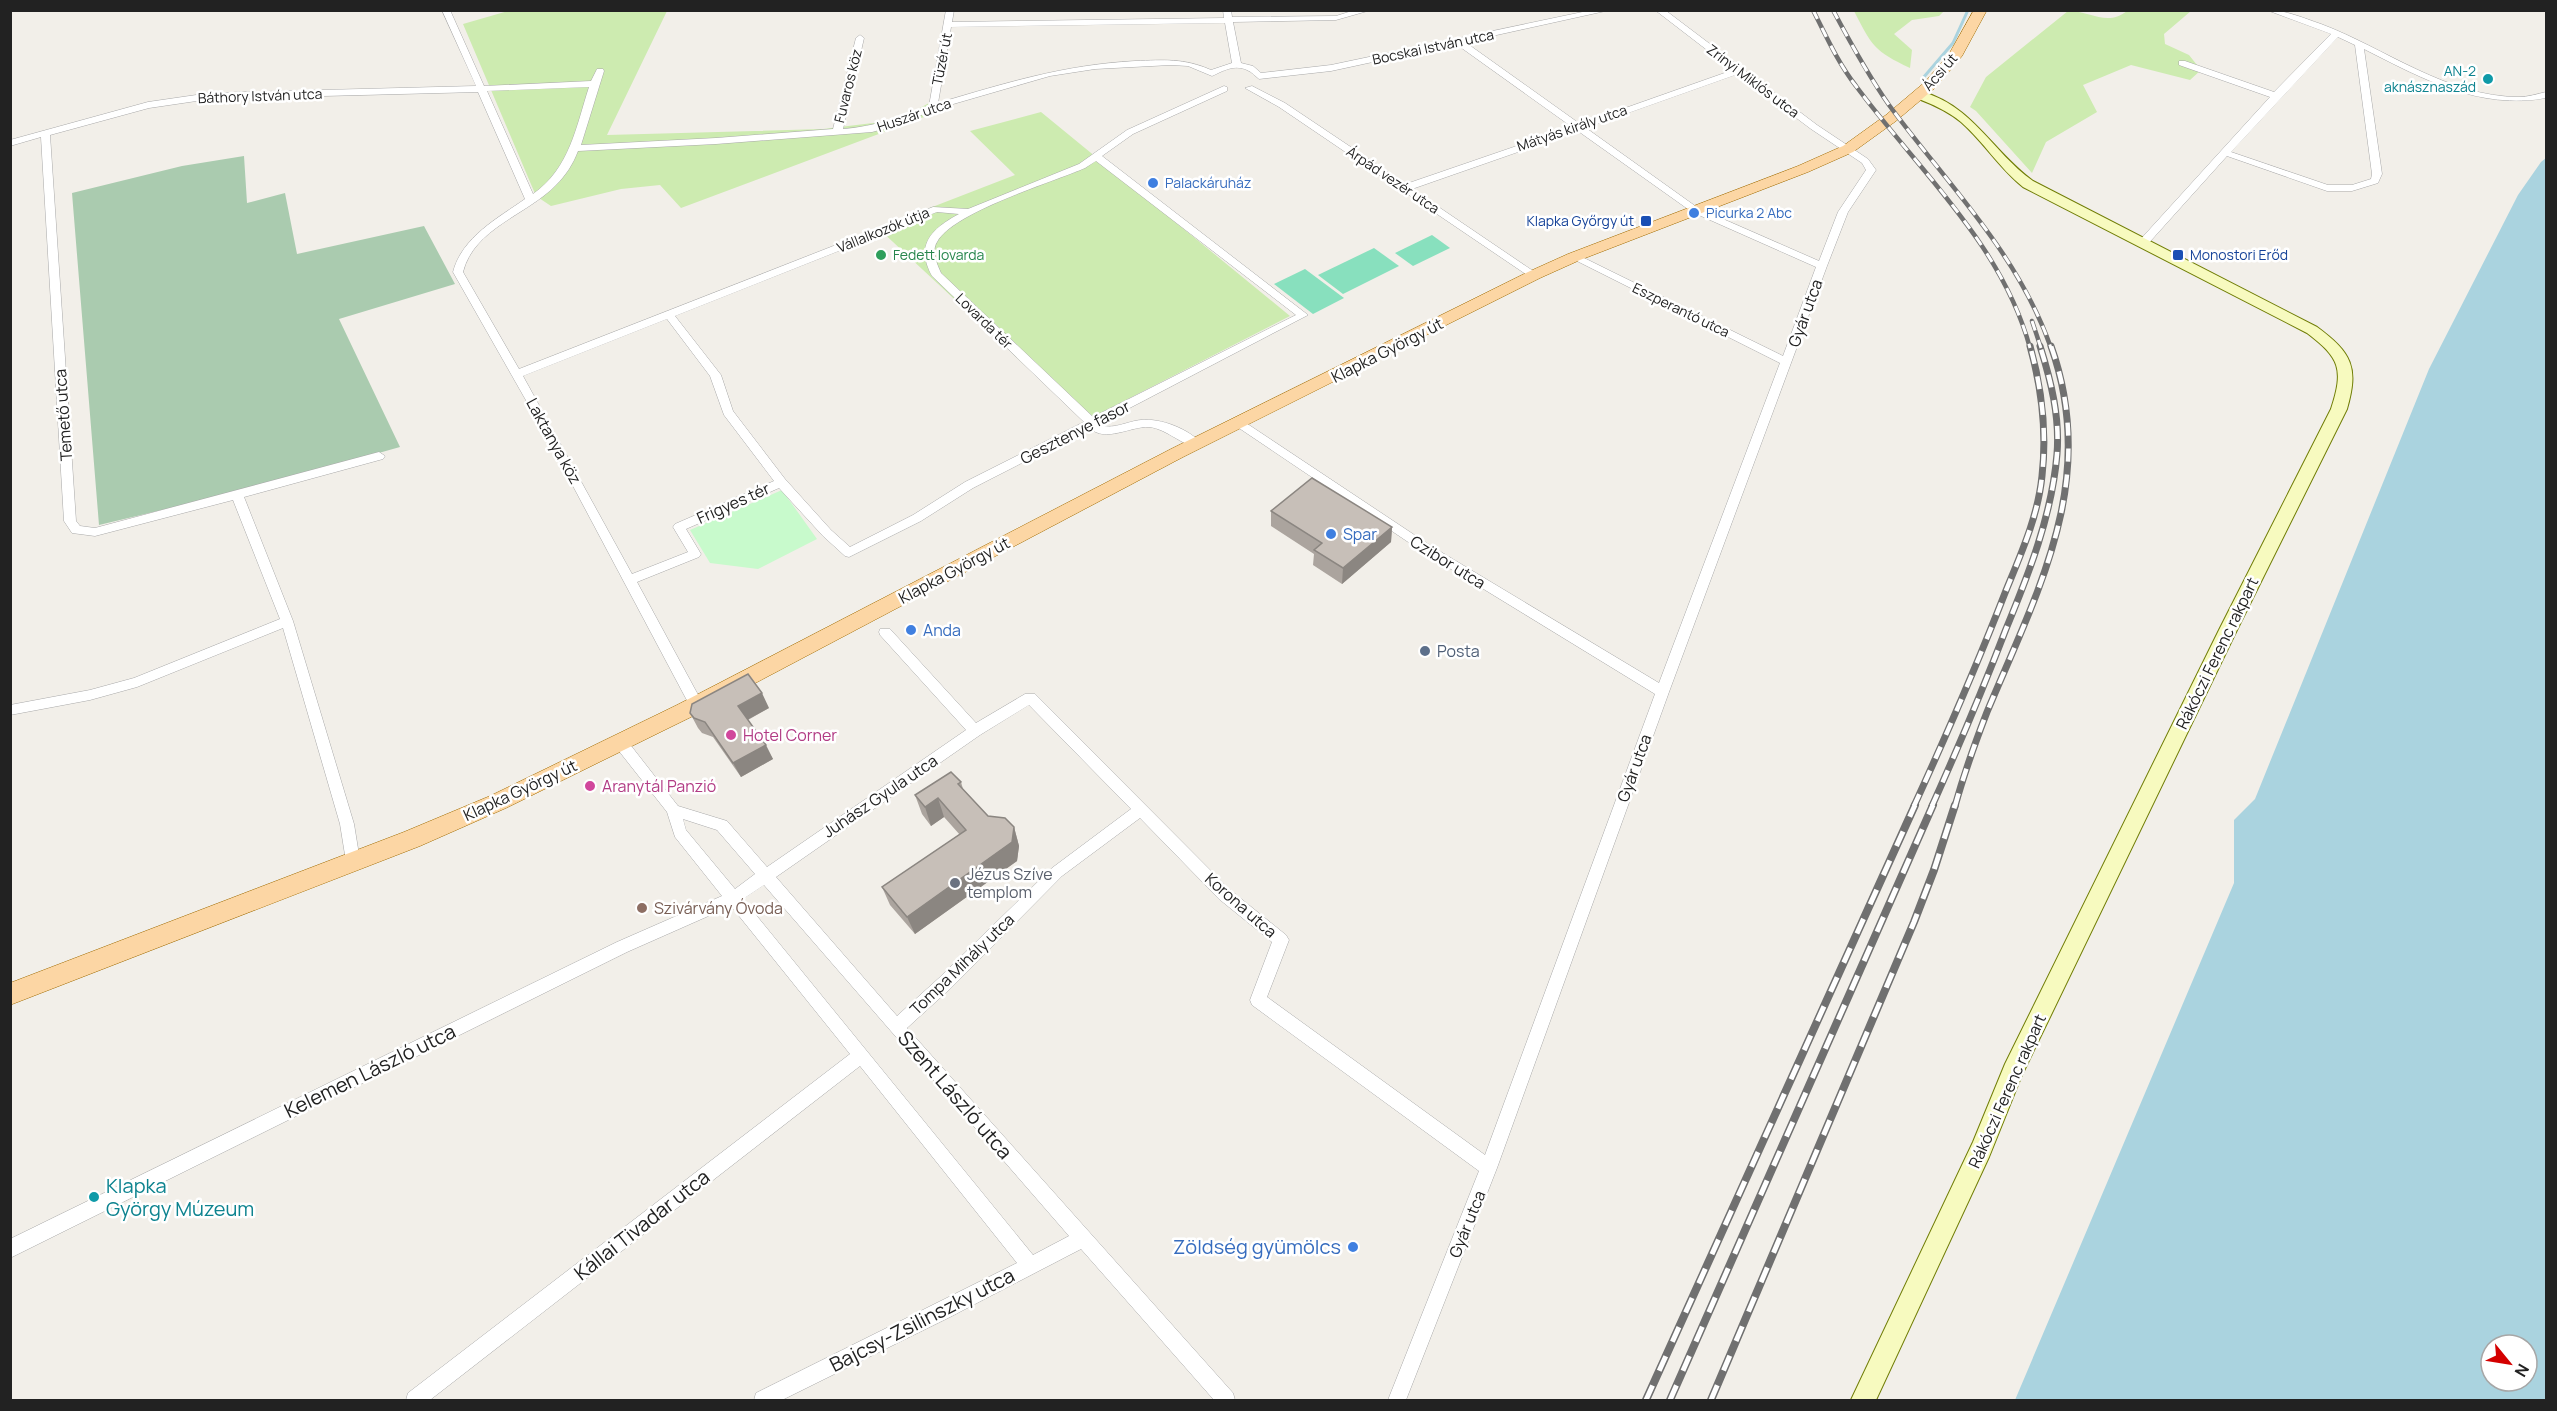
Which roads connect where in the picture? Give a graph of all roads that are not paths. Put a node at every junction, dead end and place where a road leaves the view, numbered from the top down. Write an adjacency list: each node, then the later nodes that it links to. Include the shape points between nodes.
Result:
1 (446, 10): 21 (street)
2 (950, 10): 9 (street, Tüzér út)
3 (1367, 10): 8 (street, via 1336,18)
4 (1606, 10): 12 (street, Bocskai István utca)
5 (1659, 10): 17 (street, Zrínyi Miklós utca)
6 (1981, 10): 23 (main road, Ácsi út, via 1955,56)
7 (2271, 10): 10 (street)
8 (1227, 15): 9 (street); 15 (street)
9 (948, 25): 26 (street, Tüzér út)
10 (2337, 33): 13 (street); 25 (street)
11 (860, 38): 30 (street, Fuvaros köz)
12 (1459, 42): 19 (street, Bocskai István utca, via 1331,68); 28 (street)
13 (2359, 43): 24 (street, via 2481,96 2531,100); 34 (street, via 2375,181 2363,187 2327,188)
14 (2181, 63): 25 (street)
15 (1237, 65): 18 (street, via 1222,67); 19 (street, via 1252,69)
16 (600, 70): 20 (street, Laktanya köz)
17 (1739, 71): 28 (street, Mátyás király utca); 33 (street, Zrínyi Miklós utca)
18 (1212, 74): 22 (street, via 1214,84); 26 (street, Huszár utca, via 1190,64 1172,62 1095,66 1049,74)
19 (1259, 76): 22 (street, via 1259,80)
20 (594, 84): 21 (street, Báthory István utca); 32 (street, Laktanya köz)
21 (480, 88): 29 (street, Báthory István utca, via 210,96 148,105); 37 (street)
22 (1236, 89): 35 (street, Vállalkozók útja, via 1132,131 1112,142); 36 (street, Árpád vezér utca, via 1282,105)
23 (1920, 95): 27 (main road, Ácsi út); 40 (street, Rákóczi Ferenc rakpart, via 1968,122 2023,181)
24 (2547, 95)
25 (2276, 96): 34 (street)
26 (933, 107): 30 (street, Huszár utca, via 891,124)
27 (1885, 123): 33 (main road, Klapka György út)
28 (1576, 126): 36 (street, Mátyás király utca); 38 (street)
29 (45, 133): 31 (street, Báthory István utca); 52 (street, Temető utca, via 72,527 95,532)
30 (837, 133): 32 (street, Huszár utca)
31 (10, 143)
32 (575, 148): 37 (street, Laktanya köz, via 560,176)
33 (1848, 149): 38 (main road, Klapka György út); 42 (street, Gyár utca, via 1869,166 1870,174 1844,212)
34 (2226, 153): 40 (street)
35 (1098, 158): 39 (street, Vállalkozók útja); 47 (street, Gesztenye fasor, via 1303,315)
36 (1405, 188): 43 (street, Árpád vezér utca)
37 (531, 201): 46 (street, Laktanya köz, via 477,240 458,265 458,272)
38 (1695, 210): 41 (main road, Klapka György út); 42 (street)
39 (968, 212): 44 (street, Vállalkozók útja, via 936,209); 47 (street, Lovarda tér, via 939,231 931,243 930,257 936,274)
40 (2143, 243): 78 (street, Rákóczi Ferenc rakpart, via 2312,330 2343,360 2346,388 2013,1071 1981,1149)
41 (1574, 257): 43 (main road, Klapka György út); 45 (street, Eszperantó utca)
42 (1822, 266): 45 (street, Gyár utca)
43 (1534, 275): 48 (main road, Klapka György út)
44 (669, 315): 46 (street, Vállalkozók útja); 51 (street, via 715,375 728,412)
45 (1787, 362): 56 (street, Gyár utca)
46 (517, 374): 53 (street, Laktanya köz)
47 (1091, 424): 49 (street, via 1108,431 1156,423); 51 (street, Gesztenye fasor, via 969,485 917,519 849,553)
48 (1239, 424): 49 (main road, Klapka György út); 56 (street, Czibor utca, via 1427,549)
49 (1196, 444): 58 (main road, Klapka György út)
50 (379, 456): 52 (street, Temető utca)
51 (782, 482): 53 (street, Frigyes tér, via 679,527 695,554)
52 (237, 495): 54 (street)
53 (629, 580): 58 (street, Laktanya köz)
54 (287, 621): 59 (street, via 137,682); 64 (street, via 347,824)
55 (885, 632): 60 (street)
56 (1662, 692): 70 (street, Gyár utca)
57 (1030, 698): 60 (street, Juhász Gyula utca); 63 (street, Korona utca)
58 (696, 704): 61 (main road, Klapka György út)
59 (10, 710)
60 (975, 731): 65 (street, Juhász Gyula utca)
61 (620, 742): 62 (street); 64 (main road, Klapka György út, via 498,802)
62 (673, 810): 65 (street, Szent László utca, via 722,825); 66 (street, via 680,833)
63 (1140, 810): 68 (street, Tompa Mihály utca, via 1057,872); 70 (street, Korona utca, via 1224,894 1281,940 1258,1000)
64 (353, 861): 67 (main road, Klapka György út)
65 (765, 875): 66 (street, Juhász Gyula utca); 68 (street, Szent László utca)
66 (733, 898): 69 (street); 72 (street, Kelemen László utca, via 622,946)
67 (10, 994)
68 (896, 1028): 71 (street, Szent László utca)
69 (861, 1055): 73 (street); 74 (street, Kállai Tivadar utca)
70 (1489, 1168): 77 (street, Gyár utca)
71 (1081, 1239): 73 (street, Bajcsy-Zsilinszky utca); 76 (street, Szent László utca)
72 (10, 1249)
73 (1030, 1265): 75 (street, Bajcsy-Zsilinszky utca)
74 (421, 1398)
75 (762, 1401)
76 (1226, 1401)
77 (1397, 1401)
78 (1863, 1401)

